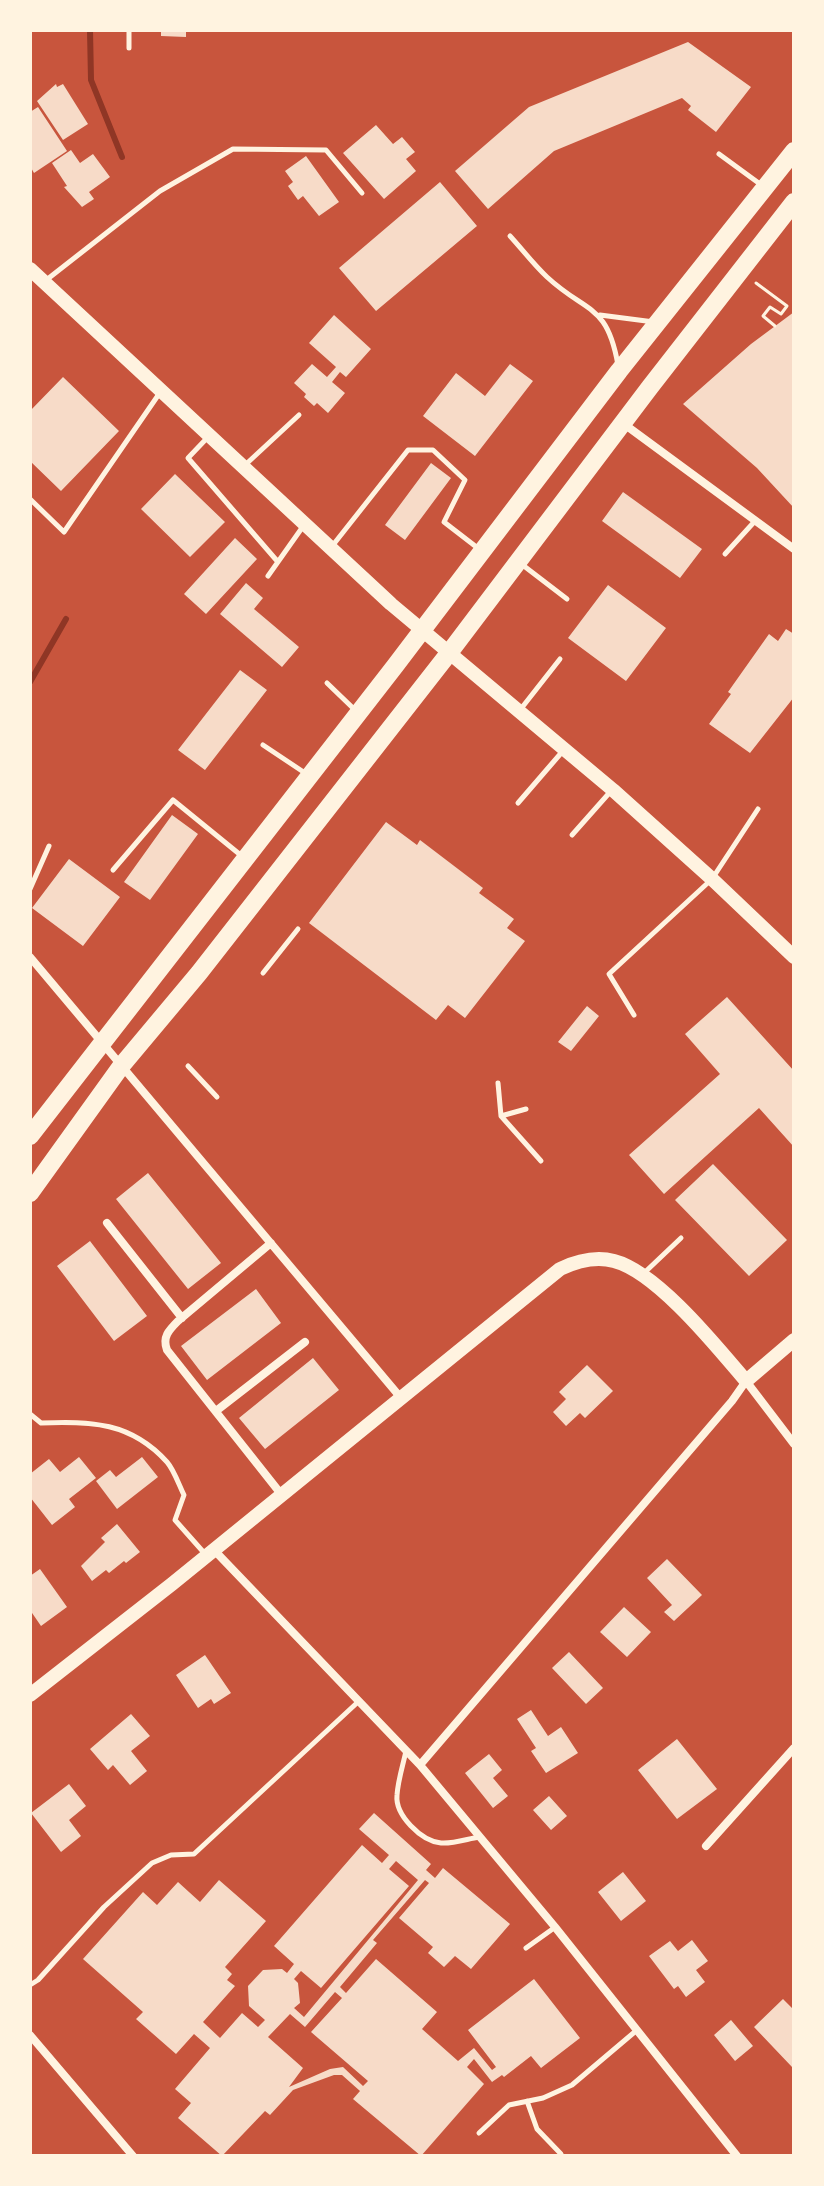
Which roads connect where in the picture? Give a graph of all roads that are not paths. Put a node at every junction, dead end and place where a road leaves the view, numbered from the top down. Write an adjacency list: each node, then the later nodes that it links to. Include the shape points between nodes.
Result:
1 (129, 30): 2 (lane)
2 (129, 48)
3 (794, 151): 5 (main road)
4 (719, 154): 5 (lane)
5 (764, 187): 12 (main road)
6 (362, 193): 10 (lane, via 326,150 233,149 160,191)
7 (794, 202): 16 (main road)
8 (510, 236): 11 (lane, via 548,278)
9 (30, 269): 10 (street)
10 (43, 282): 14 (street)
11 (599, 315): 12 (lane); 13 (lane, via 613,340)
12 (659, 322): 13 (main road)
13 (619, 371): 24 (main road)
14 (161, 392): 17 (street); 19 (lane, via 64,532)
15 (299, 415): 18 (lane)
16 (623, 424): 20 (street); 26 (main road)
17 (209, 436): 18 (street); 27 (lane, via 188,458)
18 (242, 467): 21 (street)
19 (30, 499)
20 (755, 521): 23 (street); 25 (lane)
21 (304, 524): 22 (street); 27 (lane)
22 (330, 548): 24 (lane, via 408,450 433,450 465,480 444,522); 30 (street)
23 (794, 549)
24 (483, 552): 30 (main road)
25 (725, 554)
26 (518, 561): 29 (lane); 31 (main road)
27 (278, 562): 28 (lane)
28 (268, 576)
29 (567, 599)
30 (423, 630): 31 (street); 35 (main road)
31 (449, 653): 34 (street); 54 (main road)
32 (560, 659): 34 (lane)
33 (327, 683): 35 (lane)
34 (519, 710): 37 (street)
35 (358, 713): 38 (main road)
36 (263, 745): 38 (lane)
37 (565, 748): 39 (street); 40 (lane)
38 (309, 776): 44 (main road)
39 (613, 790): 42 (lane); 46 (street)
40 (518, 803)
41 (758, 809): 46 (lane)
42 (572, 835)
43 (49, 846): 47 (lane)
44 (245, 859): 45 (lane, via 173,800); 53 (main road)
45 (113, 870)
46 (712, 879): 50 (street); 52 (lane, via 609,974)
47 (30, 889)
48 (298, 929): 51 (lane)
49 (30, 957): 53 (street)
50 (794, 957)
51 (263, 973)
52 (634, 1015)
53 (103, 1042): 54 (street); 60 (main road)
54 (122, 1065): 62 (main road); 65 (street)
55 (188, 1066): 57 (lane)
56 (498, 1083): 59 (lane)
57 (217, 1097)
58 (526, 1109): 59 (lane)
59 (501, 1116): 61 (lane)
60 (30, 1136)
61 (541, 1161)
62 (30, 1193)
63 (107, 1223): 67 (street)
64 (681, 1238): 66 (lane)
65 (271, 1243): 67 (street); 71 (street)
66 (642, 1275): 70 (street, via 710,1338); 71 (street, via 607,1260 588,1259 560,1269)
67 (182, 1318): 72 (street, via 164,1343)
68 (794, 1340): 70 (street)
69 (305, 1342): 72 (street)
70 (746, 1381): 74 (street); 81 (street)
71 (401, 1398): 75 (street)
72 (216, 1411): 75 (street)
73 (30, 1414): 76 (lane, via 41,1423 89,1421 134,1434 168,1463 184,1495 175,1520)
74 (794, 1444)
75 (281, 1494): 76 (street)
76 (210, 1553): 77 (street); 78 (street)
77 (30, 1695)
78 (359, 1701): 80 (street); 86 (lane, via 194,1854 152,1863)
79 (794, 1748): 83 (street)
80 (406, 1750): 81 (street); 82 (lane, via 397,1795 403,1818 429,1840 441,1843)
81 (420, 1765): 82 (street)
82 (480, 1837): 84 (street)
83 (706, 1846)
84 (555, 1927): 85 (lane); 87 (street)
85 (526, 1948)
86 (30, 1985)
87 (638, 2030): 89 (lane, via 572,2085); 93 (street)
88 (30, 2035): 92 (street)
89 (527, 2101): 90 (lane, via 509,2105); 91 (lane, via 537,2129)
90 (479, 2133)
91 (561, 2154)
92 (133, 2156)
93 (737, 2156)

